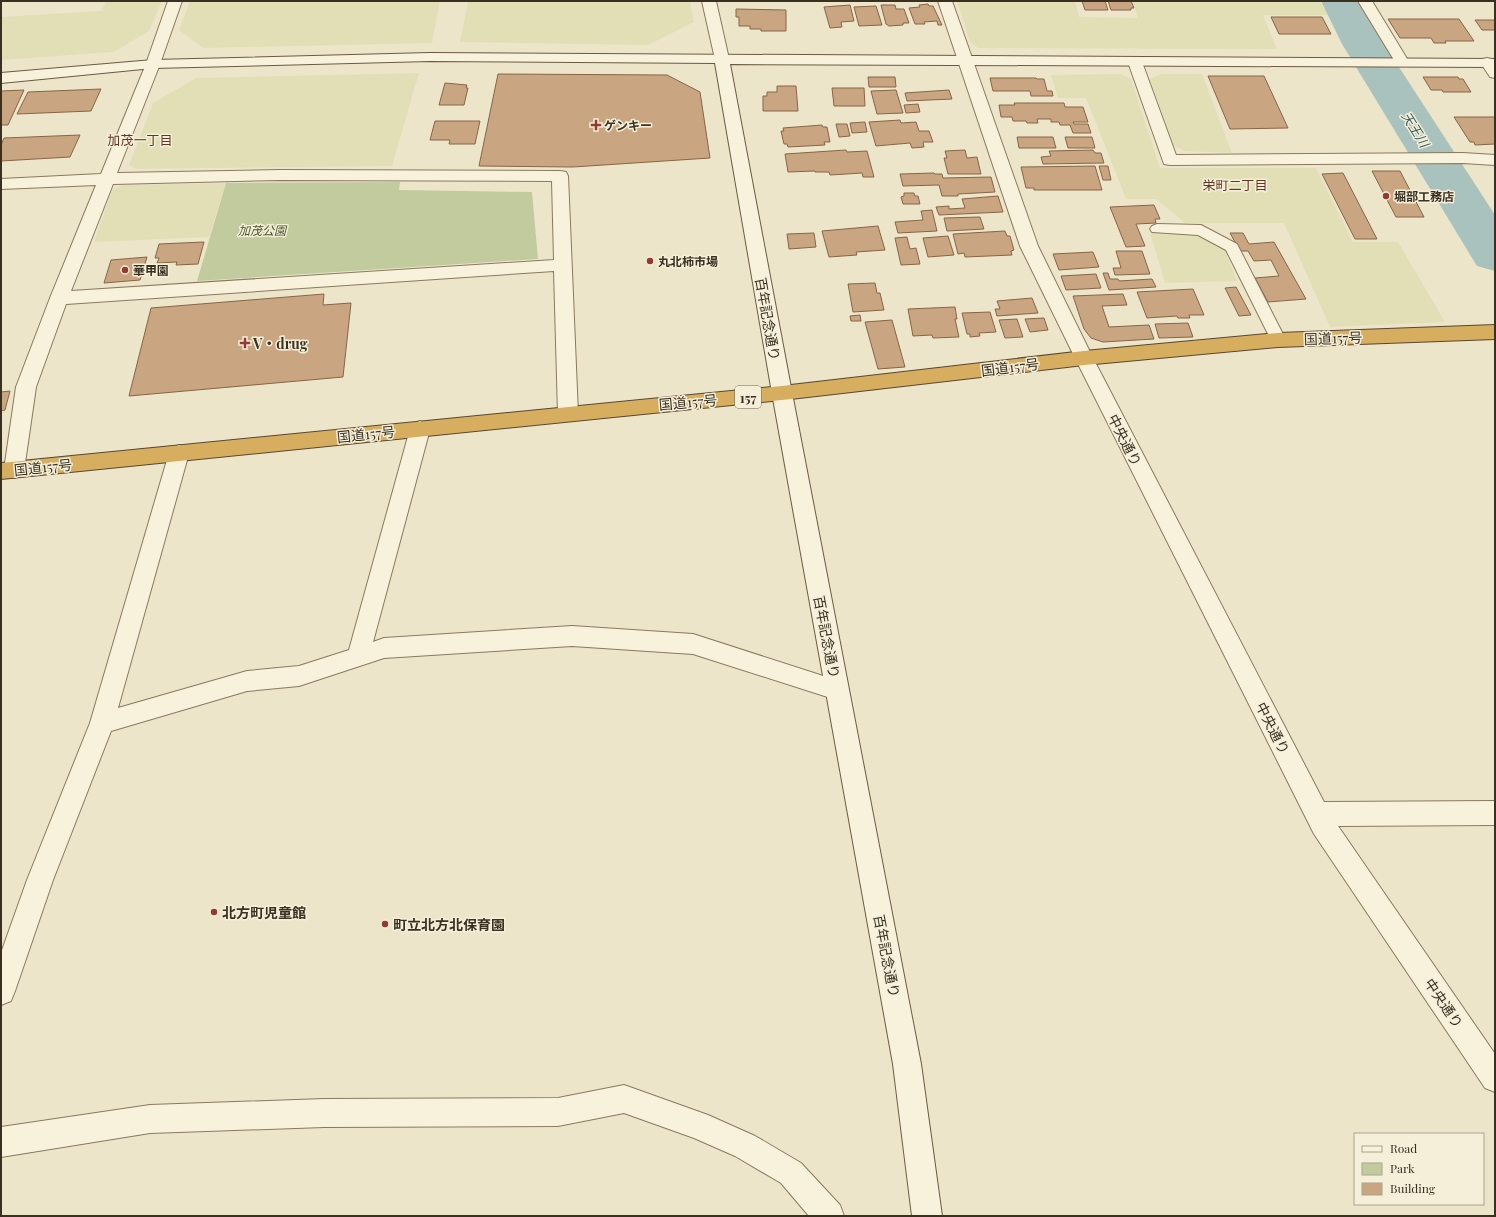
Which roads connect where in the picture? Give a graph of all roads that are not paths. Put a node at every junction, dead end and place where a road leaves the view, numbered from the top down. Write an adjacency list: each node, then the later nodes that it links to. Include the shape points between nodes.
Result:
1 (175, 1): 9 (street)
2 (709, 1): 5 (street, 百年記念通り)
3 (945, 1): 6 (street, 中央通り)
4 (1365, 1): 8 (street)
5 (722, 59): 6 (street); 9 (street, via 430,57); 21 (street, 百年記念通り)
6 (966, 60): 7 (street); 20 (street, 中央通り, via 1029,246)
7 (1135, 62): 8 (street); 12 (street, via 1170,160)
8 (1402, 62): 10 (street)
9 (153, 64): 11 (street); 13 (street)
10 (1492, 66)
11 (1, 78)
12 (1495, 160)
13 (107, 178): 14 (street); 16 (street, via 386,174 560,176); 17 (street)
14 (1, 184)
15 (1157, 229): 19 (lane, via 1201,230 1232,247)
16 (562, 265): 17 (street); 22 (street)
17 (59, 298): 25 (street, via 26,387)
18 (1495, 332): 19 (highway, 国道157号 / 157)
19 (1278, 340): 20 (highway, 国道157号 / 157)
20 (1084, 358): 21 (highway, 国道157号 / 157); 30 (street, 中央通り)
21 (782, 394): 22 (highway, 国道157号 / 157); 27 (street, 百年記念通り)
22 (568, 414): 23 (highway, 国道157号 / 157)
23 (420, 429): 24 (highway, 国道157号 / 157); 26 (street)
24 (179, 454): 25 (highway, 国道157号 / 157); 28 (street)
25 (7, 471)
26 (358, 657): 27 (street, via 384,648 572,636 693,644); 28 (street, via 299,676 247,681)
27 (837, 690): 35 (street, 百年記念通り, via 907,1064)
28 (102, 723): 31 (street, via 40,880)
29 (1495, 813): 30 (street)
30 (1318, 814): 32 (street, 中央通り)
31 (1, 991)
32 (1495, 1078)
33 (1, 1142): 34 (street, via 150,1118 324,1113 558,1112 624,1099 698,1125 745,1146 791,1173)
34 (829, 1216)
35 (927, 1216)

